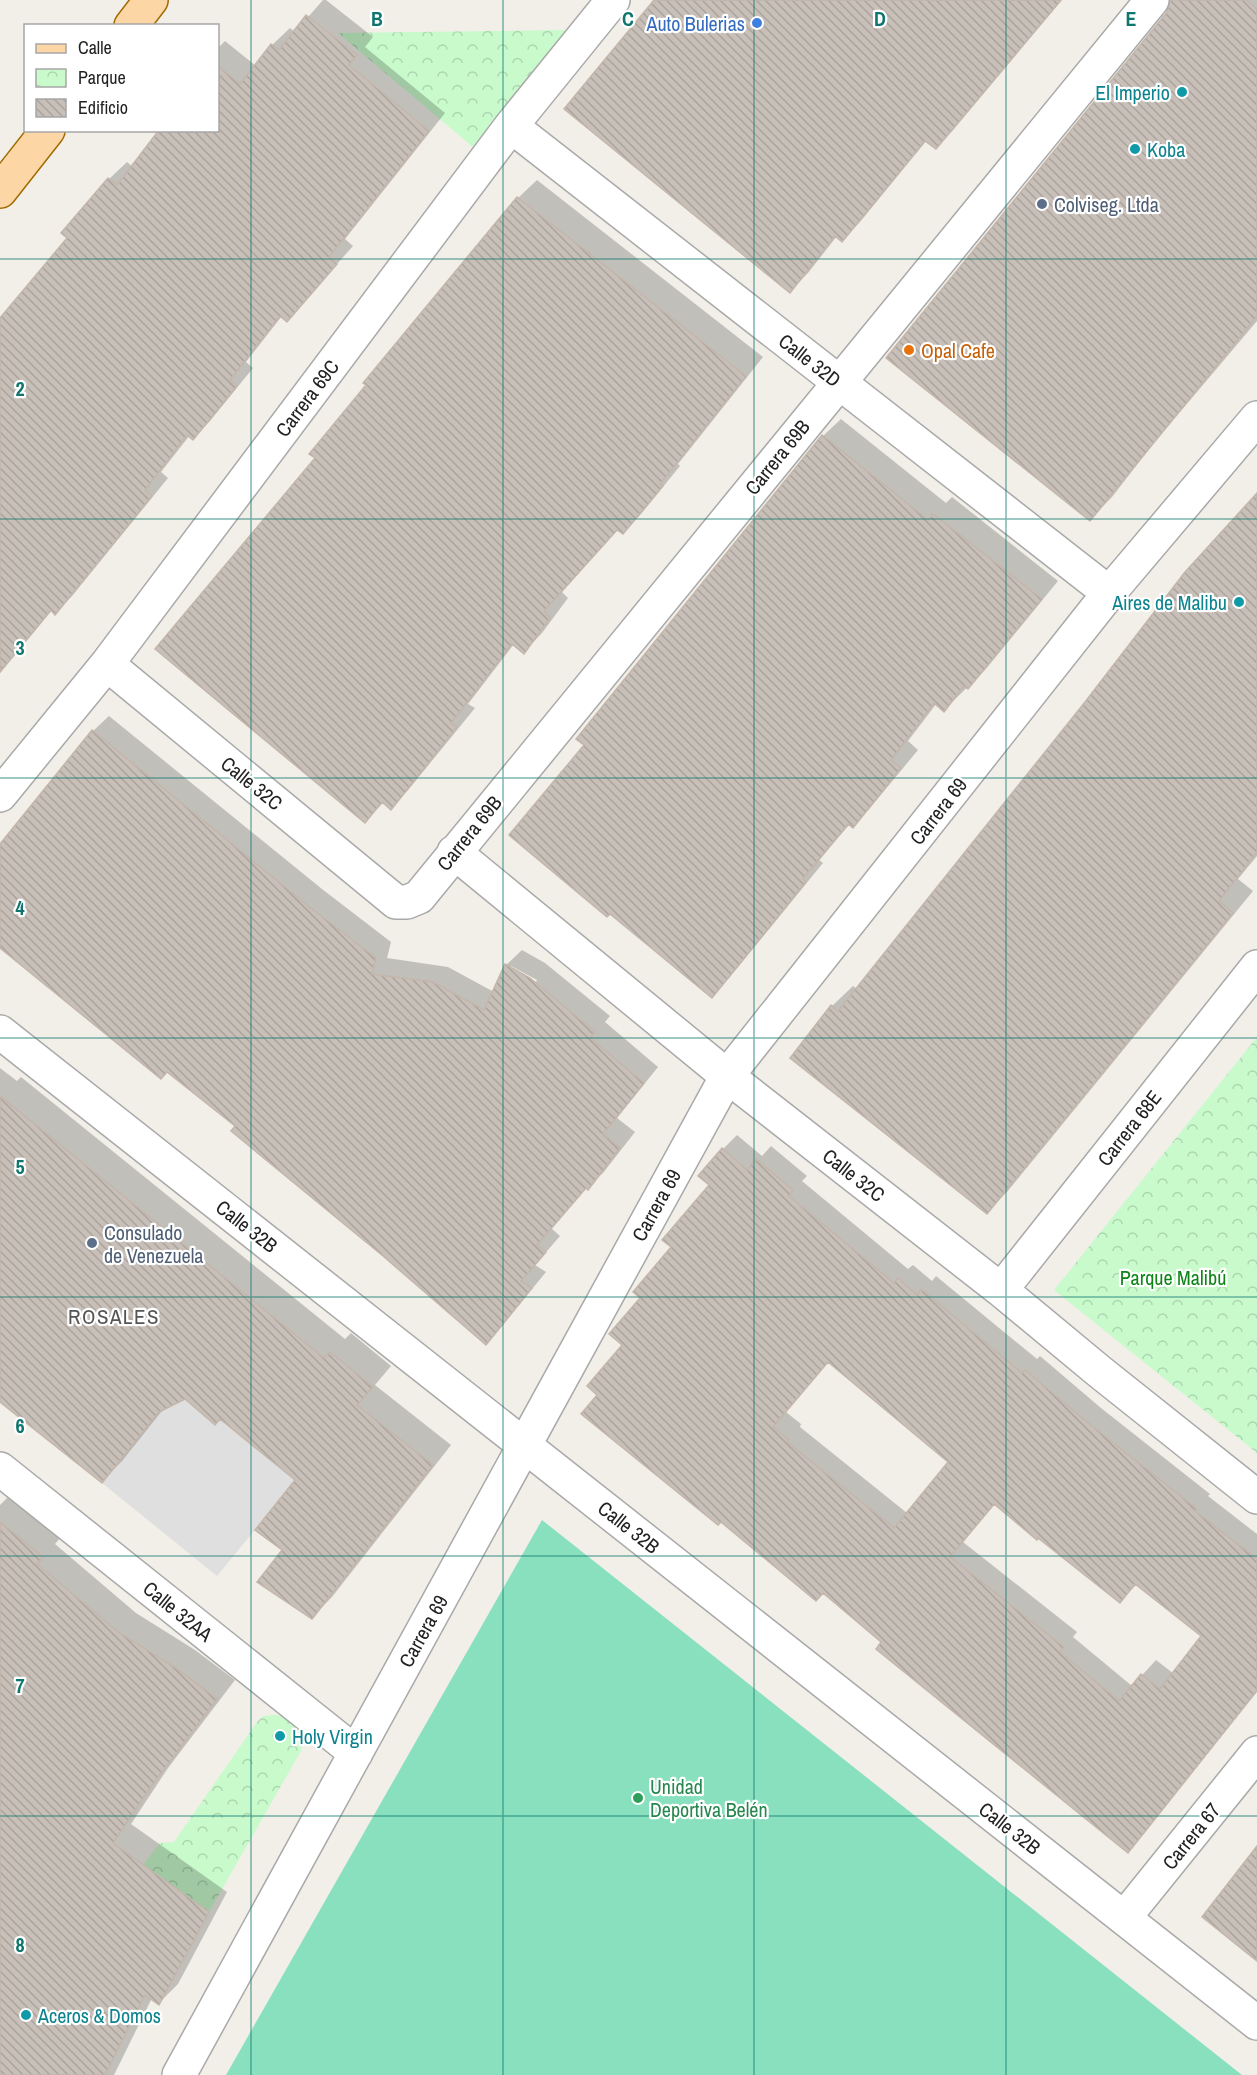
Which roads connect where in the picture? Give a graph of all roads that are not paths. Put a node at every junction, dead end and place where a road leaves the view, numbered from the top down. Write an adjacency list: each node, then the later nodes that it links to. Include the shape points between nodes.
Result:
1 (151, 0): 4 (main road)
2 (613, 0): 5 (street, Carrera 69C)
3 (1152, 0): 8 (street, Carrera 69B)
4 (133, 24)
5 (511, 126): 8 (street, Calle 32D); 11 (street, Carrera 69C)
6 (46, 132): 7 (main road)
7 (0, 191)
8 (839, 382): 10 (street, Calle 32D); 13 (street, Carrera 69B)
9 (1257, 418): 10 (street, Carrera 69)
10 (1109, 593): 17 (street, Carrera 69)
11 (107, 664): 12 (street, Carrera 69C); 14 (street, Calle 32C)
12 (0, 795)
13 (454, 852): 14 (street, Carrera 69B, via 419,897); 17 (street, Calle 32C)
14 (396, 902)
15 (1257, 967): 18 (street, Carrera 68E)
16 (0, 1032): 19 (street, Calle 32B)
17 (728, 1076): 18 (street, Calle 32C); 19 (street, Carrera 69)
18 (1001, 1290): 21 (street, Calle 32C)
19 (525, 1445): 22 (street, Carrera 69); 24 (street, Calle 32B)
20 (0, 1469): 22 (street, Calle 32AA)
21 (1257, 1497)
22 (356, 1753): 26 (street, Carrera 69)
23 (1257, 1753): 24 (street, Carrera 67)
24 (1124, 1918): 25 (street, Calle 32B)
25 (1257, 2023)
26 (179, 2075)

